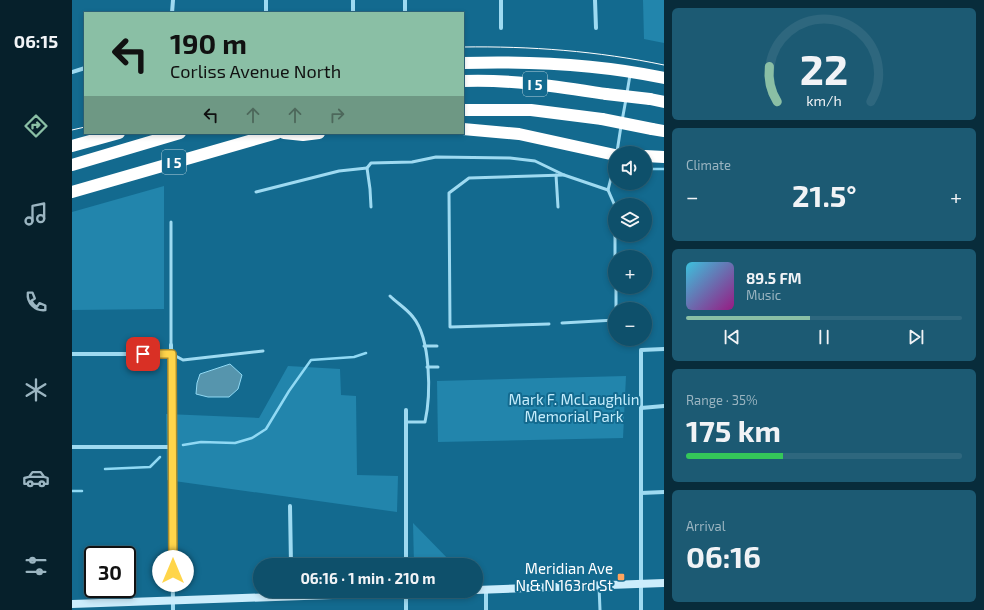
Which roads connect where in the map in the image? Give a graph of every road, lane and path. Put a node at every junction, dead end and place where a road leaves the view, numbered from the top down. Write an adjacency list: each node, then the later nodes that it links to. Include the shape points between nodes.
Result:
1 (173, 0): 7 (street)
2 (266, 0): 8 (street)
3 (353, 0): 9 (street)
4 (405, 0): 10 (street)
5 (501, 0): 11 (street)
6 (595, 0): 12 (street)
7 (172, 12)
8 (266, 12)
9 (353, 12)
10 (405, 12)
11 (501, 28)
12 (596, 28)
13 (464, 62): 15 (highway, via 536,63)
14 (84, 68): 16 (street)
15 (631, 71): 17 (highway); 29 (lane)
16 (72, 72)
17 (664, 78)
18 (464, 81): 19 (highway, I 5, bridge, via 486,80 550,86)
19 (664, 102)
20 (464, 110): 22 (highway, I 5, bridge, via 531,110)
21 (464, 129): 30 (highway, via 519,134)
22 (658, 130)
23 (115, 134): 28 (highway)
24 (177, 134): 33 (highway, I 5)
25 (274, 134): 38 (highway, I 5)
26 (294, 134): 27 (highway)
27 (312, 134)
28 (72, 146)
29 (617, 146)
30 (608, 152)
31 (652, 156): 32 (highway)
32 (664, 157)
33 (72, 165)
34 (367, 168): 36 (lane, via 371,164 436,158 510,158 535,161); 39 (lane, via 339,171); 41 (lane)
35 (556, 175): 36 (lane); 42 (lane); 47 (lane, via 469,178 449,193 450,326)
36 (564, 175): 37 (lane)
37 (608, 190): 40 (lane)
38 (72, 192)
39 (256, 192)
40 (612, 198)
41 (371, 207)
42 (558, 207)
43 (171, 222): 48 (lane)
44 (390, 296): 49 (lane, via 414,317)
45 (608, 320): 46 (lane)
46 (562, 323)
47 (548, 324)
48 (171, 345): 54 (street)
49 (424, 346): 50 (lane); 55 (lane)
50 (437, 346)
51 (664, 348): 58 (street, via 641,350)
52 (263, 351): 54 (lane, via 183,360)
53 (72, 354): 54 (street)
54 (172, 354): 62 (street)
55 (427, 367): 56 (lane); 60 (lane, via 428,408 425,422)
56 (438, 367)
57 (664, 406): 58 (street)
58 (641, 408): 64 (street)
59 (406, 410): 60 (street)
60 (406, 422): 67 (street)
61 (72, 447): 62 (street)
62 (173, 448): 74 (street)
63 (664, 492): 64 (street)
64 (642, 493): 69 (street)
65 (290, 506): 66 (street)
66 (291, 558)
67 (406, 558)
68 (664, 583): 69 (street)
69 (641, 584): 70 (street); 80 (street)
70 (599, 586): 71 (street); 79 (lane)
71 (486, 590): 78 (street)
72 (253, 595): 74 (street)
73 (406, 598): 77 (street)
74 (173, 600): 75 (street); 76 (street)
75 (72, 604)
76 (173, 610)
77 (406, 610)
78 (486, 610)
79 (600, 610)
80 (641, 610)

